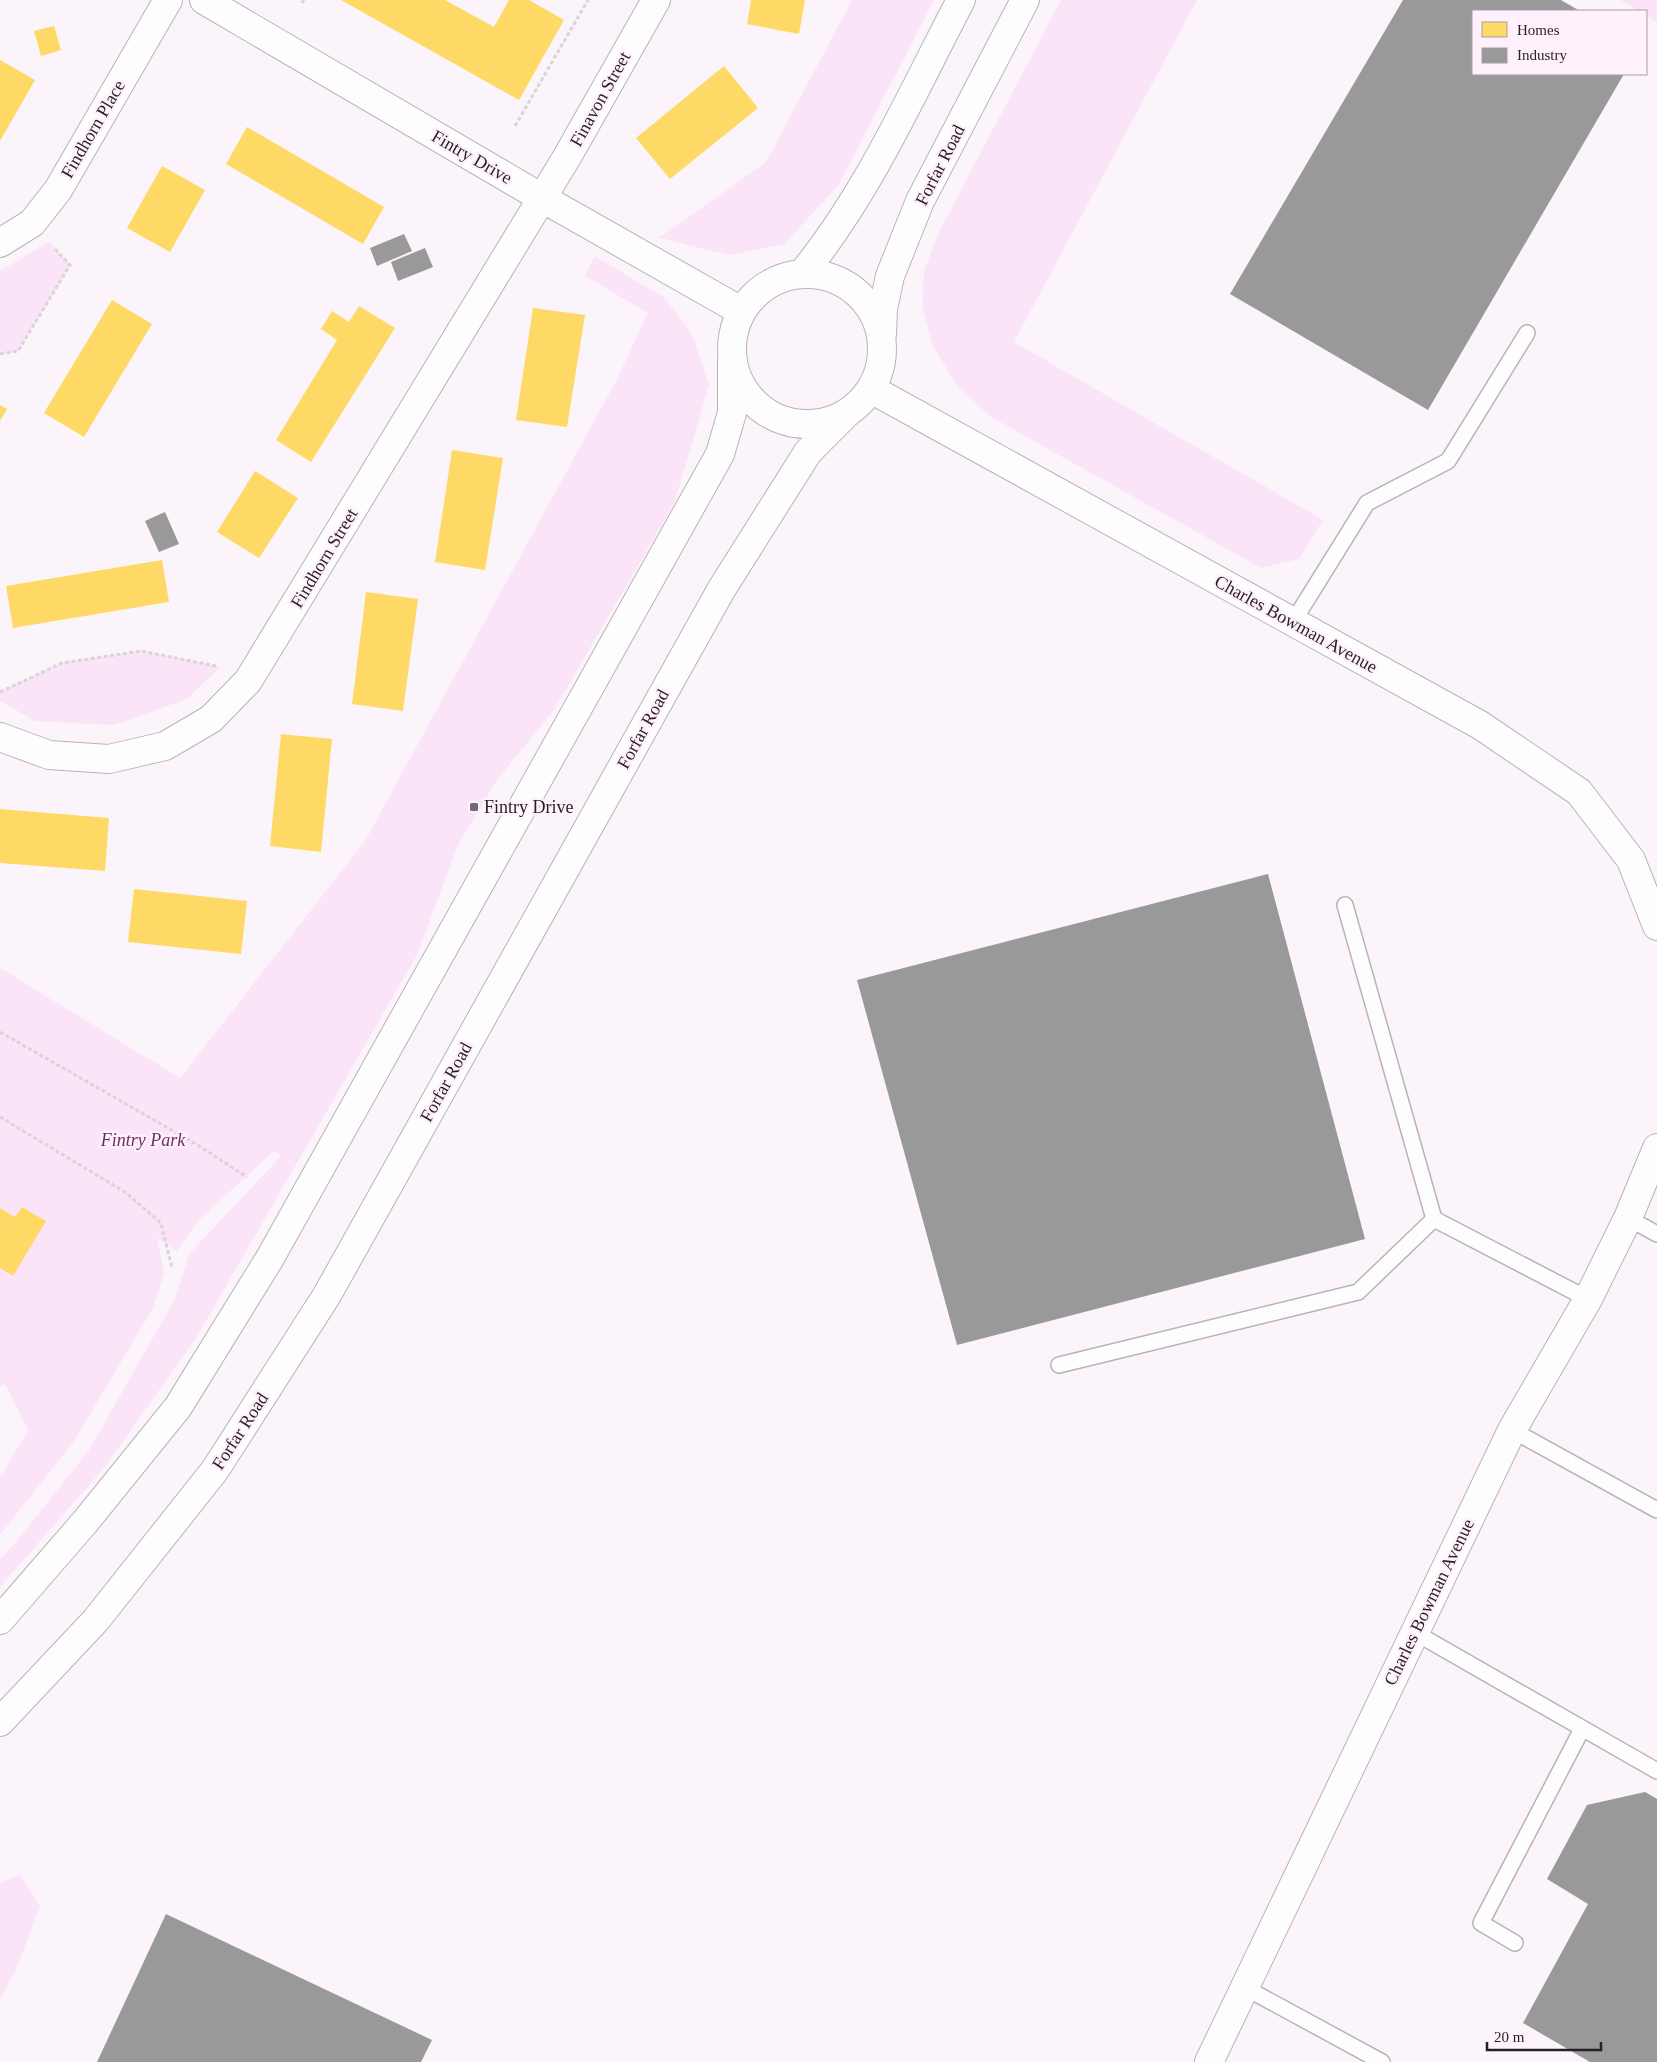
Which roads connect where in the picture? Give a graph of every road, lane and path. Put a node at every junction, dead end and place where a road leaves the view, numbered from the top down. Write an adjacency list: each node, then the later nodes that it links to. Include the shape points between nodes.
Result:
1 (168, 0): 9 (main road, Findhorn Place, via 58,190)
2 (204, 0): 8 (main road, Fintry Drive)
3 (588, 0): 7 (path)
4 (656, 0): 8 (main road, Finavon Street)
5 (961, 0): 11 (main road, via 869,175 827,244)
6 (1025, 0): 14 (main road, Forfar Road, via 920,201 890,276 883,309)
7 (515, 126)
8 (542, 198): 12 (main road, Fintry Drive); 20 (main road, Findhorn Street)
9 (32, 223): 10 (main road, Findhorn Place); 15 (path, via 70,265 18,351)
10 (0, 244)
11 (802, 274): 12 (main road, via 772,282 757,292); 14 (main road, via 823,275 860,295 875,316)
12 (741, 311): 16 (main road, via 732,337)
13 (1526, 333): 19 (lane, via 1448,461 1367,502)
14 (882, 340): 17 (main road, via 881,365)
15 (0, 354)
16 (732, 361): 18 (main road, via 738,381 750,400 785,422 806,425 828,422); 37 (main road, via 732,413 720,454 270,1258 178,1408)
17 (871, 389): 18 (main road); 19 (main road, Charles Bowman Avenue)
18 (847, 413): 39 (main road, Forfar Road, via 808,452 721,590 327,1295 215,1470 96,1620)
19 (1294, 622): 24 (main road, Charles Bowman Avenue, via 1480,725 1579,792 1631,860)
20 (248, 681): 21 (path, via 220,667 141,651 62,662); 22 (main road, Findhorn Street, via 211,719 165,746 109,759 48,755)
21 (0, 692)
22 (0, 737)
23 (1345, 905): 30 (lane)
24 (1657, 926)
25 (0, 1032): 28 (path, via 196,1144)
26 (0, 1117): 32 (path, via 125,1192 161,1223)
27 (1657, 1148): 29 (main road, Charles Bowman Avenue)
28 (247, 1177)
29 (1628, 1218): 31 (lane); 33 (main road, Charles Bowman Avenue)
30 (1434, 1219): 33 (lane); 34 (lane, via 1358,1292)
31 (1657, 1234)
32 (172, 1268)
33 (1588, 1299): 35 (main road, Charles Bowman Avenue)
34 (1058, 1365)
35 (1512, 1430): 36 (lane); 38 (main road, Charles Bowman Avenue)
36 (1657, 1510)
37 (0, 1620)
38 (1414, 1632): 40 (lane); 43 (main road, Charles Bowman Avenue)
39 (0, 1722)
40 (1582, 1728): 41 (lane); 42 (lane, via 1481,1923)
41 (1657, 1771)
42 (1516, 1944)
43 (1244, 1987): 44 (main road, Charles Bowman Avenue); 45 (lane)
44 (1210, 2062)
45 (1382, 2062)

